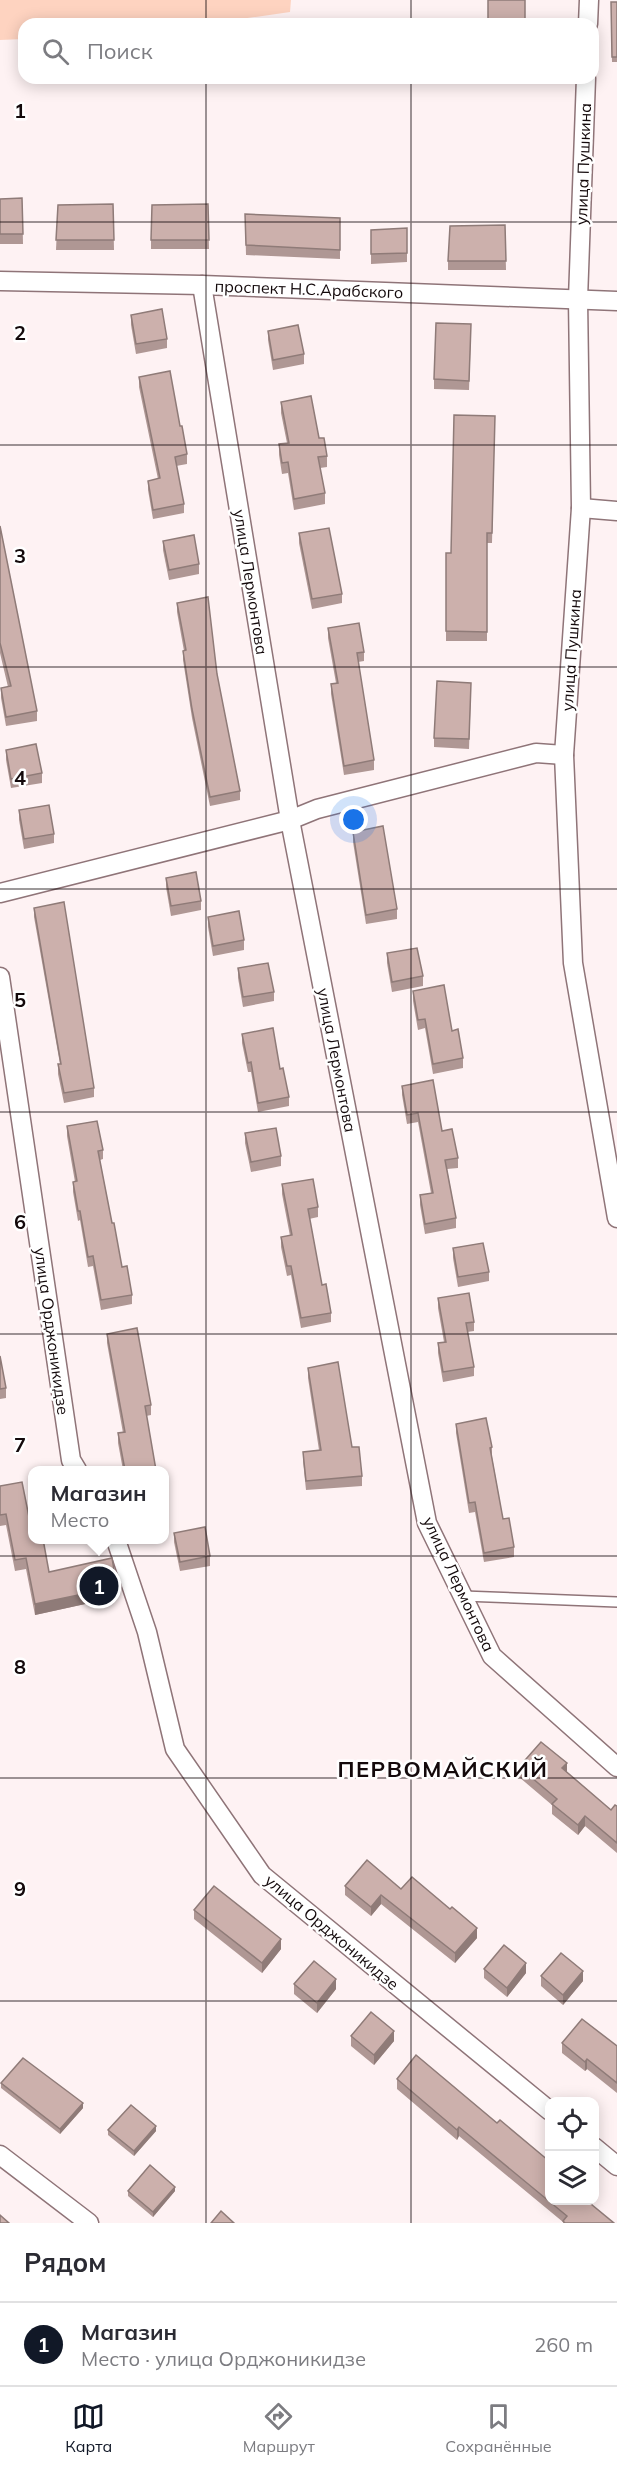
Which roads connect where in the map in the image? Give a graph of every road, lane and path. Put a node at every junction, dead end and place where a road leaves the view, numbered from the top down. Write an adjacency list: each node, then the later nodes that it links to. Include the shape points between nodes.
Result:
1 (589, 0): 2 (street)
2 (588, 18)
3 (586, 84): 6 (street, улица Пушкина)
4 (0, 281): 5 (street, проспект Н.С.Арабского)
5 (202, 285): 6 (street, проспект Н.С.Арабского); 11 (street, улица Лермонтова)
6 (578, 299): 7 (street, проспект Н.С.Арабского); 8 (street, улица Пушкина)
7 (617, 301)
8 (581, 508): 9 (street); 10 (street, улица Пушкина)
9 (617, 511)
10 (564, 755): 11 (street, via 536,753 317,809); 14 (street, улица Пушкина, via 573,963)
11 (290, 820): 12 (street); 17 (street, улица Лермонтова, via 427,1523)
12 (0, 893)
13 (0, 977): 15 (street, улица Орджоникидзе)
14 (617, 1218)
15 (75, 1466)
16 (118, 1544): 20 (street, улица Орджоникидзе, via 147,1632 175,1749 262,1875)
17 (463, 1596): 18 (lane); 19 (street, улица Лермонтова, via 492,1656)
18 (617, 1602)
19 (617, 1767)
20 (545, 2107)
21 (598, 2151): 23 (street)
22 (0, 2155): 24 (street)
23 (617, 2166)
24 (90, 2223)

